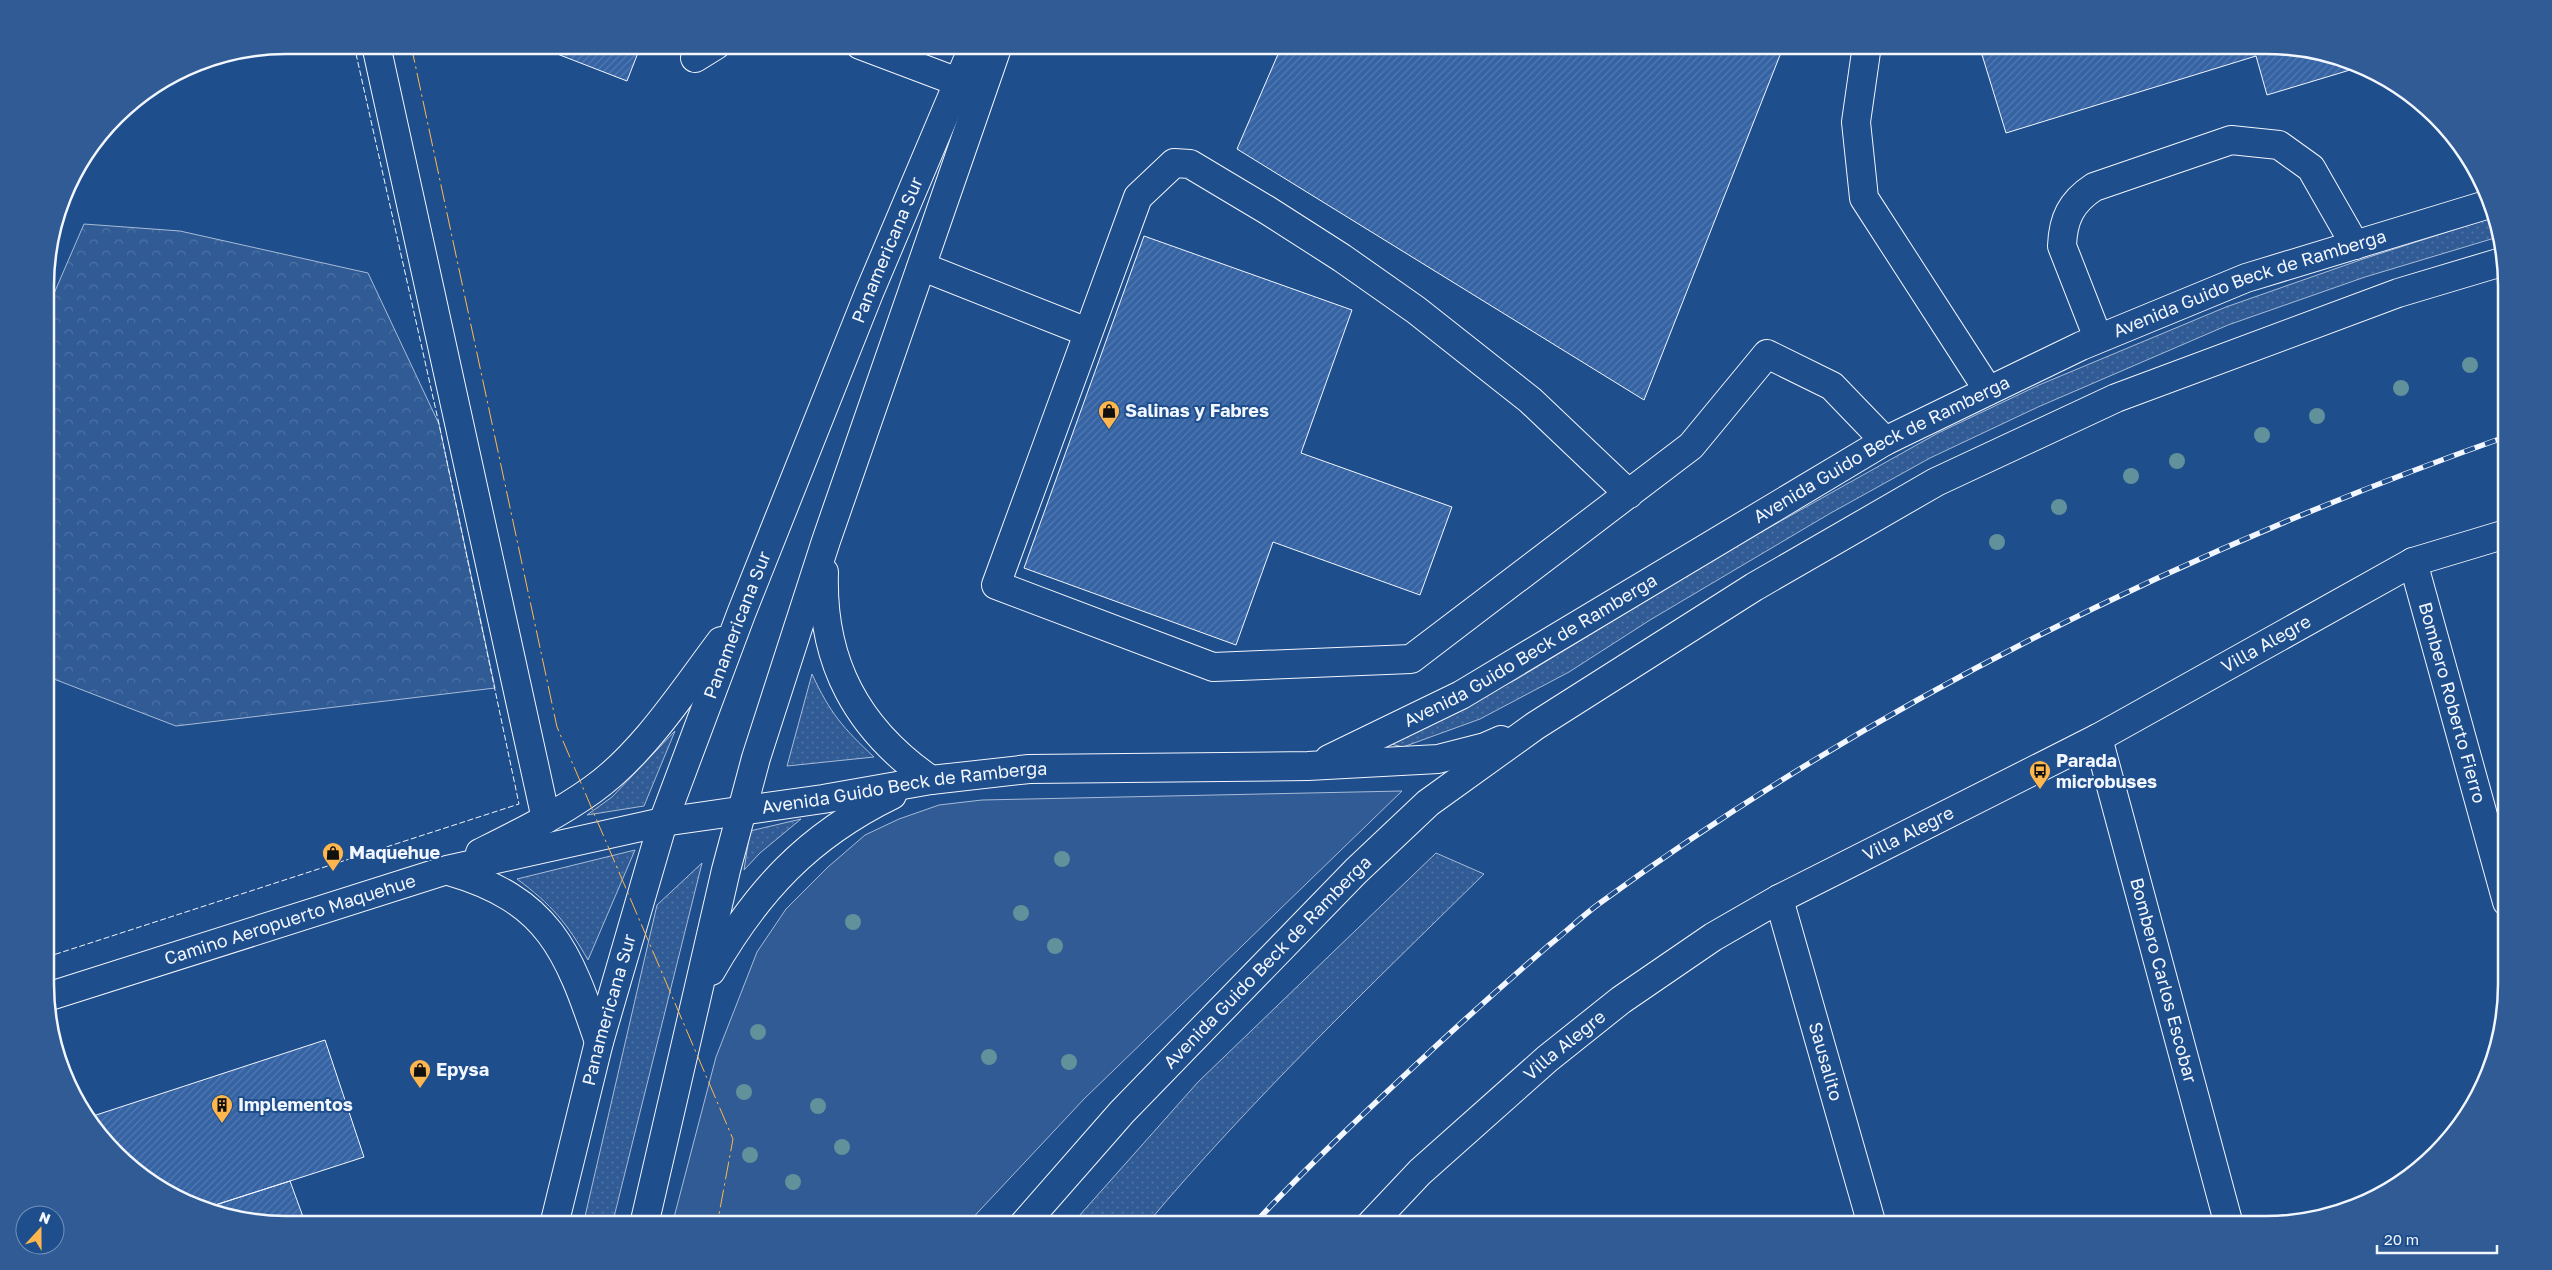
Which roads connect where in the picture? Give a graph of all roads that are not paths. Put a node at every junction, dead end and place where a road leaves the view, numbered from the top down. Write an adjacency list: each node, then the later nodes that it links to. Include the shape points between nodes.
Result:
1 (378, 54): 25 (main road)
2 (884, 54): 6 (main road)
3 (970, 54): 6 (main road, Panamericana Sur)
4 (995, 54): 10 (main road, Panamericana Sur)
5 (1866, 54): 13 (main road, via 1856,122 1864,198)
6 (958, 82): 19 (main road, Panamericana Sur, via 868,293)
7 (2484, 206): 8 (main road, Avenida Guido Beck de Ramberga)
8 (2355, 244): 12 (main road, Avenida Guido Beck de Ramberga, via 2246,278); 12 (main road, via 2311,168 2279,145 2231,140 2094,187 2078,199 2066,215 2062,246)
9 (2497, 263): 20 (main road, Avenida Guido Beck de Ramberga, via 2398,293 2116,398 1936,482 1754,587)
10 (922, 267): 11 (main road); 17 (main road, Panamericana Sur)
11 (1087, 332): 15 (main road, via 1138,197 1174,163 1190,164 1342,258 1423,315 1530,400); 15 (main road, via 996,585 1213,667 1412,659)
12 (2098, 338): 13 (main road, Avenida Guido Beck de Ramberga)
13 (1988, 390): 14 (main road, Avenida Guido Beck de Ramberga)
14 (1886, 441): 15 (main road, via 1832,386 1766,354 1691,446); 22 (main road, Avenida Guido Beck de Ramberga, via 1461,695 1346,752)
15 (1629, 494)
16 (2498, 536): 18 (main road, Villa Alegre)
17 (826, 541): 23 (main road, via 824,607 837,669 873,729 906,763); 24 (main road, Panamericana Sur)
18 (2413, 562): 21 (main road, Villa Alegre); 27 (main road, Bombero Roberto Fierro)
19 (741, 614): 25 (main road, via 661,721 629,756 593,789); 26 (main road, Panamericana Sur)
20 (1535, 726): 22 (main road, Avenida Guido Beck de Ramberga, via 1485,747 1438,759); 35 (main road, Avenida Guido Beck de Ramberga, via 1428,803 1356,871 1122,1112)
21 (2098, 738): 29 (main road, Villa Alegre); 38 (main road, Bombero Carlos Escobar)
22 (1308, 766): 23 (main road, Avenida Guido Beck de Ramberga, via 1029,769)
23 (930, 780): 24 (main road, Avenida Guido Beck de Ramberga); 30 (main road, via 853,815 787,868 760,896 738,926)
24 (741, 811): 26 (main road, Camino Aeropuerto Maquehue); 30 (main road, Panamericana Sur)
25 (546, 819): 28 (main road)
26 (663, 822): 28 (main road, Camino Aeropuerto Maquehue); 32 (main road, Panamericana Sur)
27 (2498, 869)
28 (447, 870): 31 (main road, Camino Aeropuerto Maquehue); 32 (main road, via 480,880 512,897 549,931 575,974)
29 (1779, 899): 36 (main road, Villa Alegre, via 1667,968 1606,1012 1483,1115 1420,1172); 37 (main road, Sausalito)
30 (698, 994): 34 (main road, Panamericana Sur)
31 (54, 995)
32 (599, 1042): 33 (main road, Panamericana Sur)
33 (556, 1216)
34 (646, 1216)
35 (1031, 1216)
36 (1378, 1216)
37 (1869, 1216)
38 (2227, 1216)

